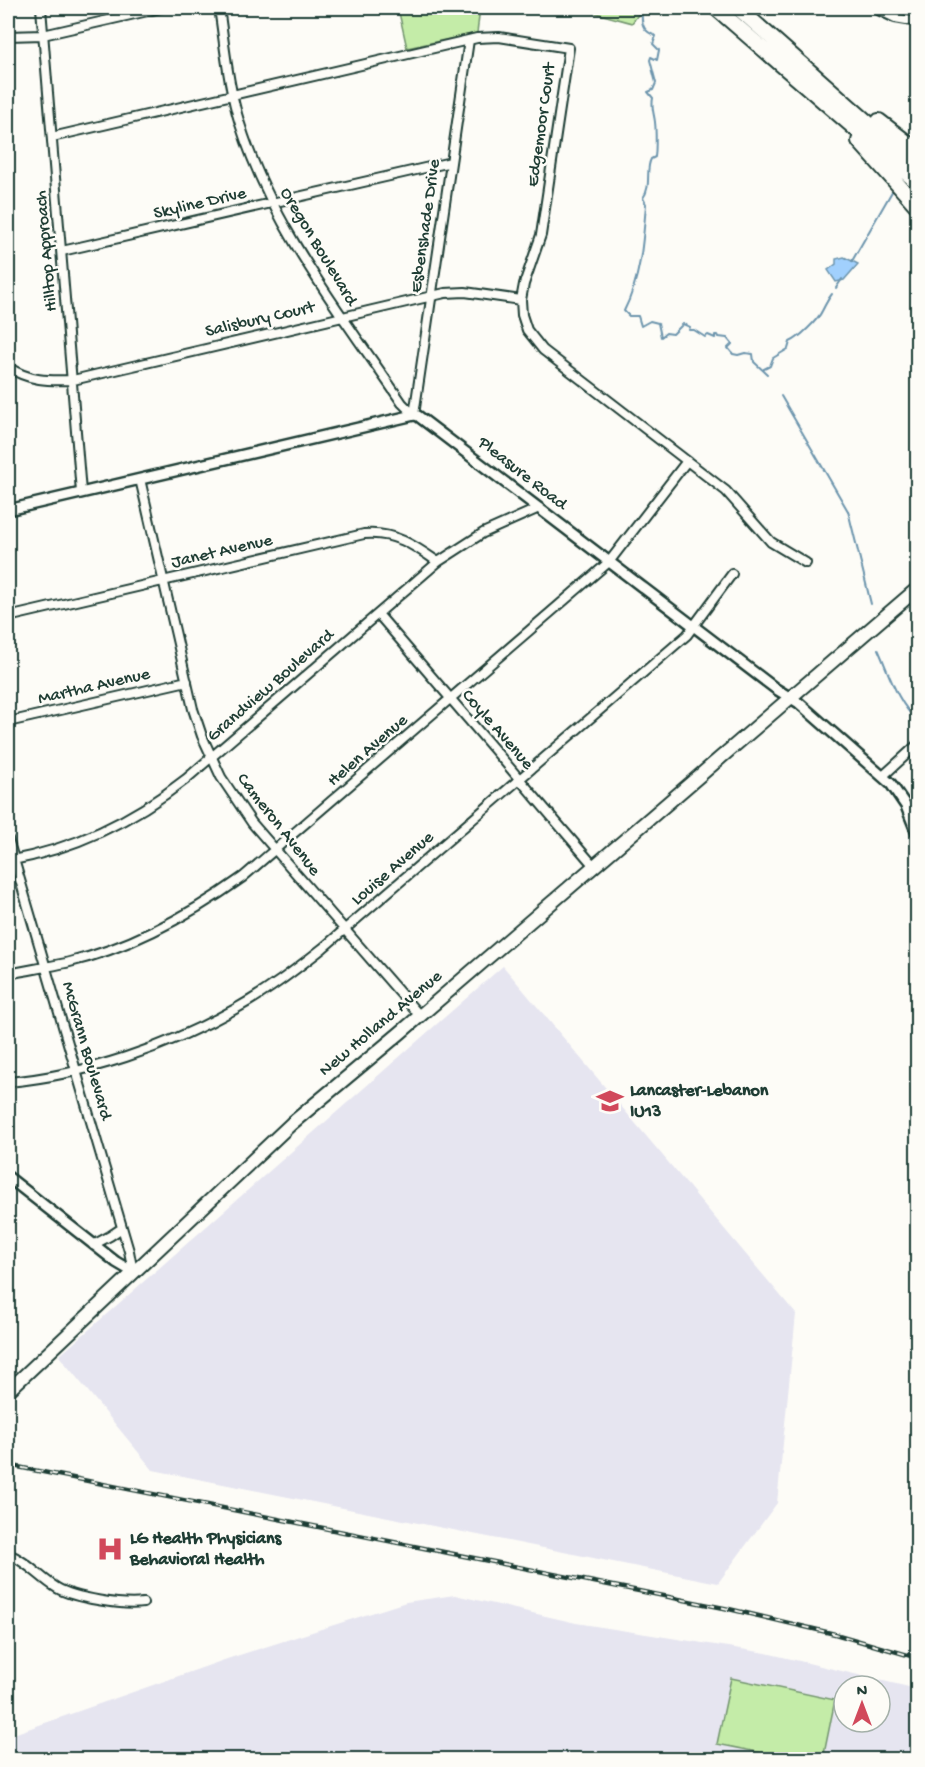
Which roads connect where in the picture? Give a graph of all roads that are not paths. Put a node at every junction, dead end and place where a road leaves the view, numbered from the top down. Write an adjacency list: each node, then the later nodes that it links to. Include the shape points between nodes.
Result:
1 (41, 8): 8 (street, Hilltop Approach)
2 (161, 8): 8 (street)
3 (219, 8): 11 (street, Oregon Boulevard)
4 (716, 8): 14 (highway, via 814,94)
5 (739, 8): 14 (highway)
6 (874, 8): 7 (street, via 895,18)
7 (918, 22)
8 (43, 35): 9 (street); 12 (street, Hilltop Approach)
9 (8, 36)
10 (469, 40): 11 (street, Edgemoor Court); 13 (street, Esbenshade Drive); 20 (street, Edgemoor Court, via 499,37 569,48 540,242)
11 (232, 95): 12 (street, Edgemoor Court); 16 (street, Oregon Boulevard, via 247,146)
12 (52, 137): 18 (street, Hilltop Approach)
13 (451, 162): 16 (street, Skyline Drive); 19 (street, Esbenshade Drive)
14 (908, 164): 15 (highway); 17 (highway)
15 (918, 183)
16 (272, 203): 18 (street, Skyline Drive); 21 (street, Oregon Boulevard)
17 (918, 207)
18 (62, 252): 23 (street, Hilltop Approach)
19 (431, 295): 20 (street, Salisbury Court, via 459,292); 21 (street, Salisbury Court); 24 (street, Esbenshade Drive)
20 (521, 300): 25 (street, Edgemoor Court, via 527,330 543,350)
21 (342, 316): 23 (street, Salisbury Court); 24 (street, Oregon Boulevard, via 402,404)
22 (8, 367): 23 (street, Salisbury Court, via 35,379)
23 (73, 380): 27 (street, Hilltop Approach)
24 (414, 415): 26 (street); 28 (street, Pleasure Road)
25 (687, 461): 31 (street, Helen Avenue); 32 (street, Edgemoor Court, via 731,496 771,542)
26 (140, 479): 27 (street); 34 (street, Cameron Avenue)
27 (81, 492): 29 (street)
28 (539, 508): 30 (street, Grandview Boulevard, via 483,532); 31 (street, Pleasure Road)
29 (8, 510)
30 (438, 562): 34 (street, Janet Avenue, via 399,538 373,533); 36 (street, Grandview Boulevard)
31 (609, 562): 38 (street, Pleasure Road); 41 (street, Helen Avenue)
32 (806, 563)
33 (732, 573): 38 (street, Louise Avenue)
34 (164, 580): 37 (street, Janet Avenue); 39 (street, Cameron Avenue)
35 (918, 588): 40 (main road, New Holland Avenue)
36 (378, 614): 41 (street, Coyle Avenue); 44 (street, Grandview Boulevard)
37 (8, 616)
38 (694, 627): 40 (street, Pleasure Road); 46 (street, Louise Avenue)
39 (187, 681): 42 (street, Martha Avenue); 44 (street, Cameron Avenue)
40 (789, 697): 45 (street, Pleasure Road); 51 (main road, New Holland Avenue)
41 (451, 699): 46 (street, Coyle Avenue); 49 (street, Helen Avenue)
42 (8, 722)
43 (918, 744): 45 (street)
44 (211, 757): 49 (street, Cameron Avenue, via 237,803); 50 (street, Grandview Boulevard, via 170,792 107,829 53,850)
45 (883, 776): 47 (street, Pleasure Road, via 902,798)
46 (520, 779): 51 (street, Coyle Avenue); 52 (street, Louise Avenue)
47 (918, 836)
48 (8, 839): 50 (street, McGrann Boulevard)
49 (276, 850): 52 (street, Cameron Avenue); 53 (street, Helen Avenue, via 226,890 174,921 99,953)
50 (10, 860): 53 (street, McGrann Boulevard)
51 (594, 866): 55 (main road, New Holland Avenue)
52 (345, 930): 55 (street, Cameron Avenue); 56 (street, Louise Avenue, via 287,976 237,1008 162,1043)
53 (45, 967): 54 (street, Helen Avenue); 56 (street, McGrann Boulevard)
54 (8, 974)
55 (420, 1016): 61 (main road, New Holland Avenue, via 267,1145)
56 (75, 1070): 57 (street, Louise Avenue); 59 (street, McGrann Boulevard)
57 (8, 1082)
58 (8, 1177): 60 (street)
59 (122, 1228): 60 (street); 61 (street, McGrann Boulevard)
60 (93, 1245): 61 (street)
61 (133, 1272): 62 (main road, New Holland Avenue)
62 (8, 1391)
63 (8, 1554): 64 (street, via 65,1592 127,1605)
64 (143, 1603)

